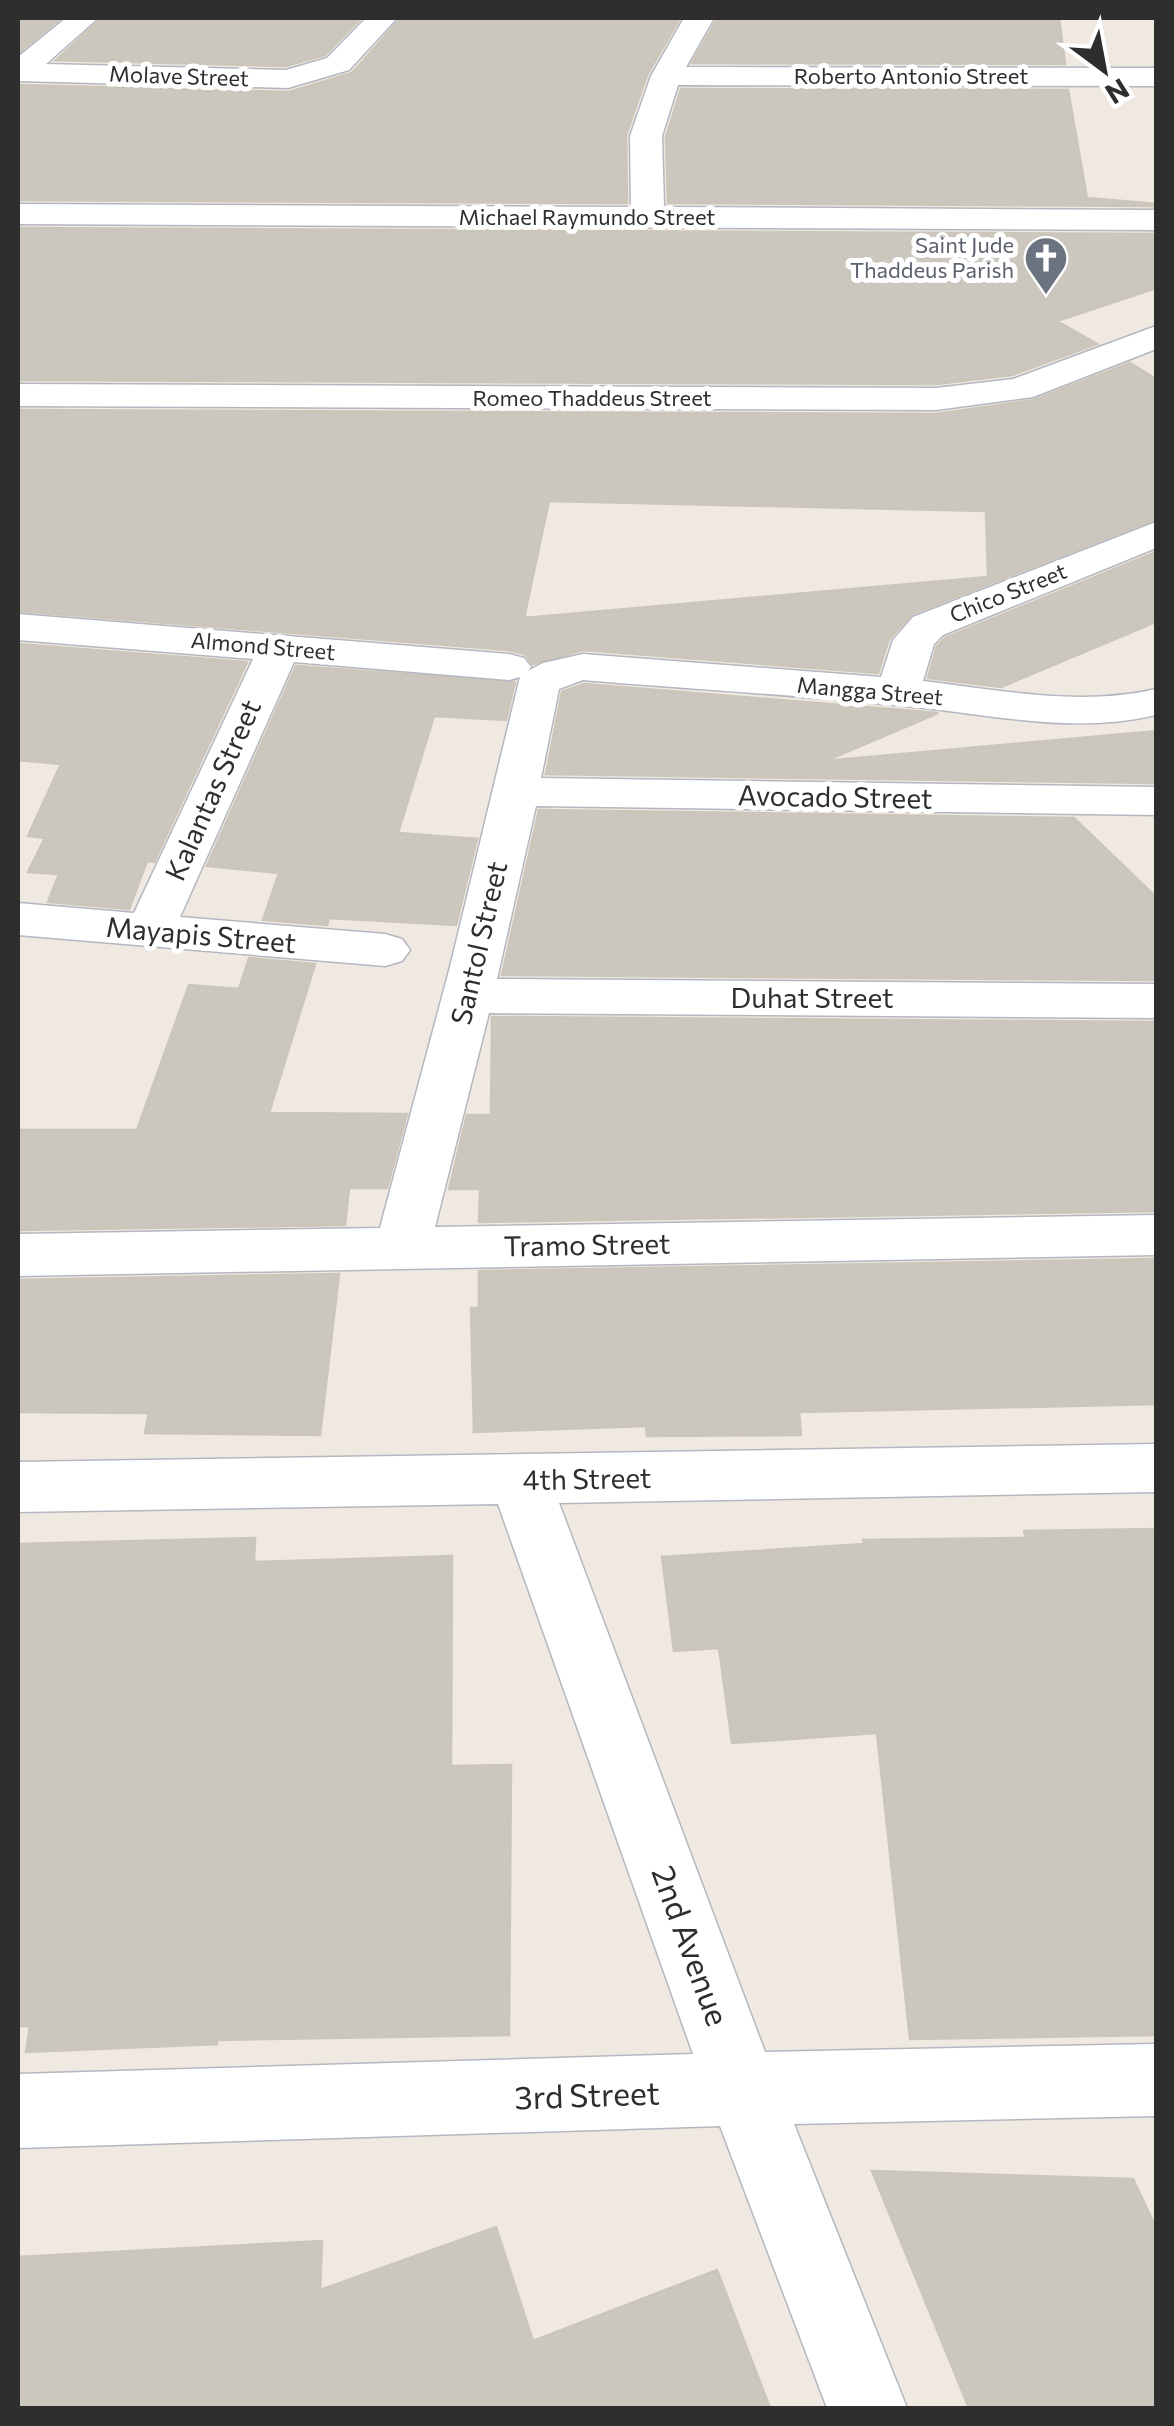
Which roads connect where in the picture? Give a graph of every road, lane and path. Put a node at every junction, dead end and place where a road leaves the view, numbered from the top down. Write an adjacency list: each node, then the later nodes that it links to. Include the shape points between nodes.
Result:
1 (82, 18): 4 (street)
2 (382, 18): 4 (street, Molave Street, via 338,64 288,79)
3 (699, 18): 5 (street)
4 (18, 72)
5 (666, 76): 6 (street, Roberto Antonio Street); 8 (street, via 646,136)
6 (1156, 77)
7 (18, 214): 8 (street, Michael Raymundo Street)
8 (648, 218): 9 (street, Michael Raymundo Street)
9 (1156, 220)
10 (1156, 336): 11 (street, Romeo Thaddeus Street, via 1020,389 936,400)
11 (18, 395)
12 (1156, 534): 17 (street, Chico Street, via 928,626 914,640)
13 (18, 626): 14 (street, Almond Street)
14 (279, 648): 15 (street, Almond Street); 22 (street, Kalantas Street)
15 (509, 667)
16 (582, 668): 17 (street, Mangga Street); 19 (street, Santol Street, via 538,683)
17 (898, 692): 18 (street, Mangga Street, via 1089,712 1125,712)
18 (1156, 702)
19 (514, 792): 20 (street, Avocado Street); 24 (street, Santol Street)
20 (1156, 801)
21 (18, 919): 22 (street, Mayapis Street)
22 (149, 932): 23 (street, Mayapis Street)
23 (385, 950)
24 (468, 996): 25 (street, Duhat Street); 27 (street, Santol Street)
25 (1156, 1001)
26 (1156, 1235): 27 (street, Tramo Street)
27 (402, 1248): 28 (street, Tramo Street)
28 (18, 1255)
29 (1156, 1468): 30 (street, 4th Street)
30 (520, 1480): 31 (street, 4th Street); 33 (street, 2nd Avenue)
31 (18, 1487)
32 (1156, 2081): 33 (street, 3rd Street)
33 (744, 2091): 34 (street, 3rd Street); 35 (street, 2nd Avenue)
34 (18, 2111)
35 (868, 2408)

